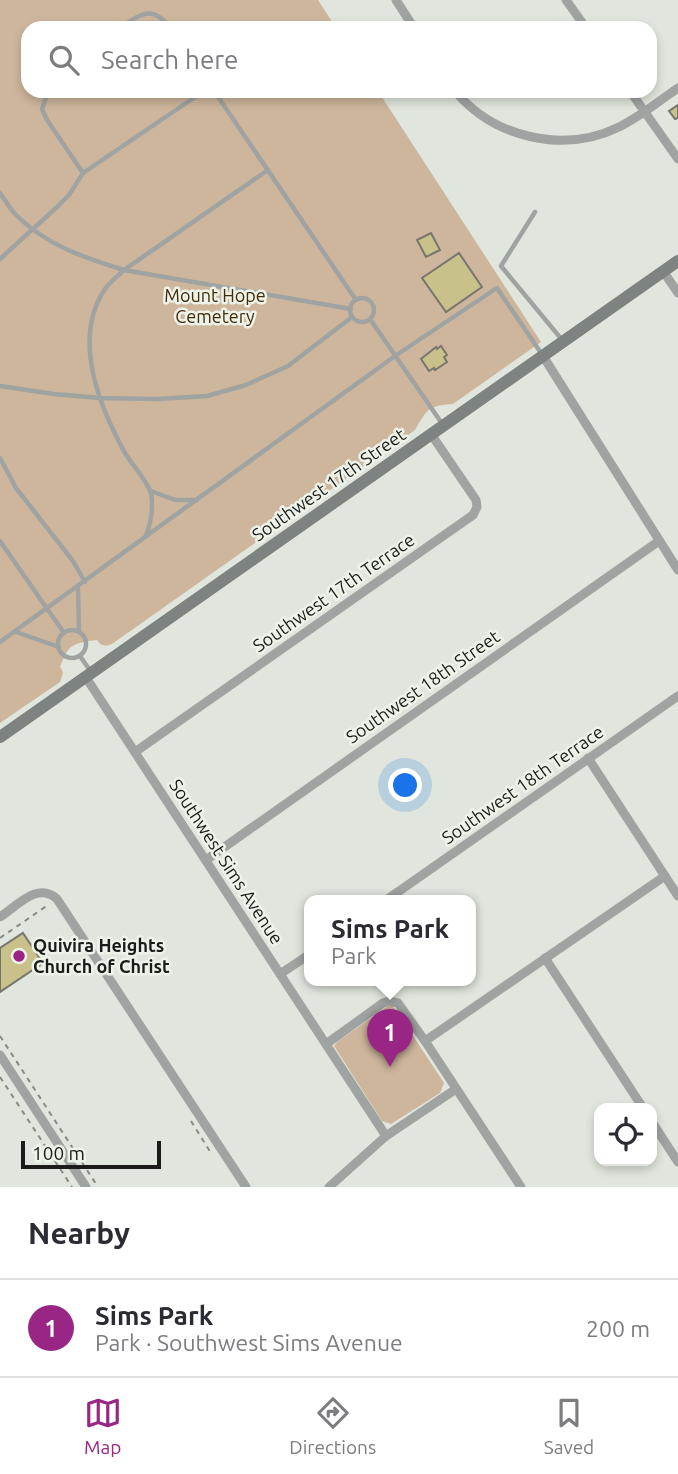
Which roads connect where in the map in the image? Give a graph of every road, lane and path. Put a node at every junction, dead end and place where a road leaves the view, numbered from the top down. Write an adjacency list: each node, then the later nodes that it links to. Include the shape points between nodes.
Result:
1 (396, 0): 5 (street)
2 (566, 0): 6 (street)
3 (130, 21): 4 (lane, via 148,12)
4 (165, 21)
5 (410, 21)
6 (581, 21)
7 (678, 88): 13 (street)
8 (46, 98): 16 (lane, via 41,109)
9 (194, 98): 16 (lane)
10 (219, 98): 15 (lane)
11 (462, 98): 13 (street, via 509,130 564,141 602,134)
12 (635, 98): 13 (street)
13 (644, 112): 14 (street)
14 (678, 159)
15 (268, 170): 22 (lane); 25 (lane)
16 (83, 173): 19 (lane, via 69,195)
17 (0, 193): 19 (lane)
18 (534, 212): 29 (lane, via 501,266)
19 (32, 229): 20 (lane); 22 (lane, via 71,252)
20 (0, 259)
21 (678, 261): 23 (main road, Southwest 17th Street)
22 (124, 270): 26 (lane); 33 (lane, via 107,286 91,324 90,356)
23 (663, 271): 24 (street); 29 (main road, Southwest 17th Street)
24 (678, 293)
25 (356, 300): 26 (lane); 28 (lane, via 373,305)
26 (351, 309): 27 (lane)
27 (352, 317): 28 (lane, via 359,322); 33 (lane, via 288,366 246,384 207,396)
28 (370, 319): 30 (lane)
29 (564, 342): 31 (main road, Southwest 17th Street)
30 (395, 356): 31 (lane, via 497,288); 34 (lane); 38 (lane)
31 (543, 356): 34 (main road, Southwest 17th Street); 41 (street)
32 (0, 386): 33 (lane)
33 (100, 398): 37 (lane, via 125,454)
34 (443, 426): 35 (main road, Southwest 17th Street)
35 (431, 434): 52 (main road, Southwest 17th Street); 55 (street, Southwest 17th Terrace, via 476,500 473,515)
36 (0, 458): 43 (lane, via 16,488)
37 (150, 491): 38 (lane, via 175,500); 39 (lane, via 151,521)
38 (197, 500): 39 (lane)
39 (146, 537): 43 (lane)
40 (0, 541): 45 (lane)
41 (659, 541): 42 (street); 57 (street, Southwest 18th Street)
42 (678, 570)
43 (85, 582): 44 (lane)
44 (78, 587): 45 (lane); 47 (lane)
45 (47, 609): 46 (lane); 48 (lane)
46 (15, 631): 49 (lane); 50 (lane)
47 (79, 632): 48 (lane); 51 (lane, via 86,644)
48 (64, 633): 50 (lane)
49 (0, 642)
50 (59, 647): 51 (lane, via 67,657)
51 (80, 656): 52 (lane)
52 (88, 674): 54 (main road, Southwest 17th Street); 55 (street, Southwest Sims Avenue)
53 (678, 696): 56 (street, Southwest 18th Terrace)
54 (0, 737)
55 (135, 752): 57 (street, Southwest Sims Avenue)
56 (588, 758): 58 (street); 59 (street, Southwest 18th Terrace)
57 (205, 860): 66 (street, Southwest Sims Avenue)
58 (665, 876): 61 (street); 65 (street)
59 (394, 895)
60 (52, 896): 62 (street, via 38,891); 63 (path); 80 (street)
61 (678, 896)
62 (0, 917)
63 (0, 938)
64 (304, 958): 66 (street)
65 (545, 958): 68 (street); 73 (street)
66 (280, 974): 69 (street, Southwest Sims Avenue)
67 (0, 1036): 79 (path)
68 (425, 1041): 69 (street, via 398,1003 388,1001); 72 (street)
69 (326, 1044): 75 (street, Southwest Sims Avenue)
70 (0, 1055): 78 (street)
71 (0, 1077): 77 (path)
72 (457, 1089): 75 (street); 82 (street)
73 (640, 1103)
74 (657, 1130): 76 (street)
75 (386, 1136): 81 (street)
76 (678, 1162)
77 (72, 1187)
78 (86, 1187)
79 (98, 1187)
80 (246, 1187)
81 (329, 1187)
82 (520, 1187)

